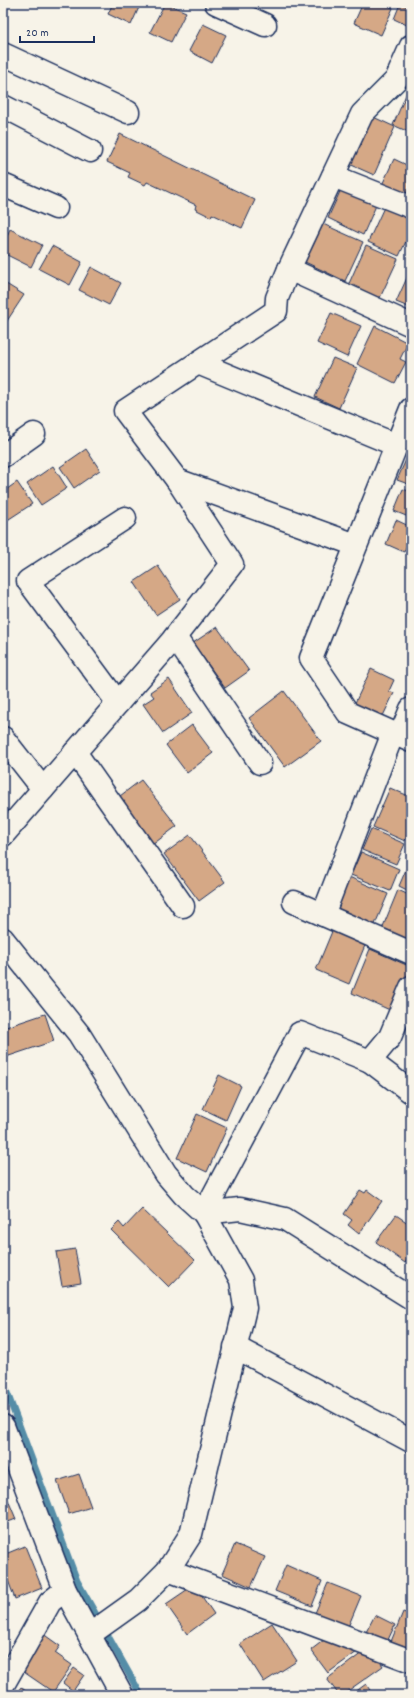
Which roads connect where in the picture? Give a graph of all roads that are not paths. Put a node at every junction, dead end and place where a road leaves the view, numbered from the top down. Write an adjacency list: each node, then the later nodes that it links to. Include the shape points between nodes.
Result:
1 (216, 3): 2 (street)
2 (265, 25)
3 (411, 46): 8 (street, via 396,80 362,114)
4 (3, 54): 6 (street)
5 (3, 106): 7 (street)
6 (128, 112)
7 (90, 151)
8 (333, 176): 10 (street); 12 (street)
9 (3, 185): 11 (street)
10 (411, 207)
11 (56, 208)
12 (289, 269): 13 (street); 14 (street, via 277,298 276,311)
13 (411, 325)
14 (198, 363): 17 (street); 19 (street, via 125,411)
15 (411, 409): 17 (street)
16 (34, 434): 18 (street)
17 (396, 445): 21 (street)
18 (3, 456)
19 (177, 480): 21 (street); 22 (street, via 232,564)
20 (125, 518): 23 (street, via 28,581)
21 (356, 545): 25 (street, via 311,658 348,714)
22 (175, 637): 23 (street); 28 (street)
23 (118, 703): 27 (street)
24 (411, 709): 25 (street)
25 (401, 737): 33 (street)
26 (3, 738): 29 (street)
27 (75, 752): 29 (street); 32 (street)
28 (260, 762)
29 (43, 789): 30 (street)
30 (3, 835)
31 (294, 902): 33 (street)
32 (183, 906)
33 (323, 915): 35 (street)
34 (3, 939): 39 (street, via 79,1034 166,1174)
35 (411, 953)
36 (411, 987): 37 (street, via 390,1037)
37 (370, 1061): 38 (street); 39 (street, via 300,1033)
38 (411, 1092)
39 (204, 1213): 40 (street, via 240,1209 285,1219); 41 (street, via 241,1280 244,1308)
40 (411, 1298)
41 (235, 1347): 43 (street); 44 (street, via 191,1534)
42 (3, 1426): 45 (street)
43 (411, 1441)
44 (168, 1570): 46 (street, via 138,1600); 47 (street)
45 (66, 1590): 46 (street); 48 (street, via 50,1602)
46 (98, 1628): 49 (street)
47 (411, 1662)
48 (3, 1685)
49 (122, 1695)

